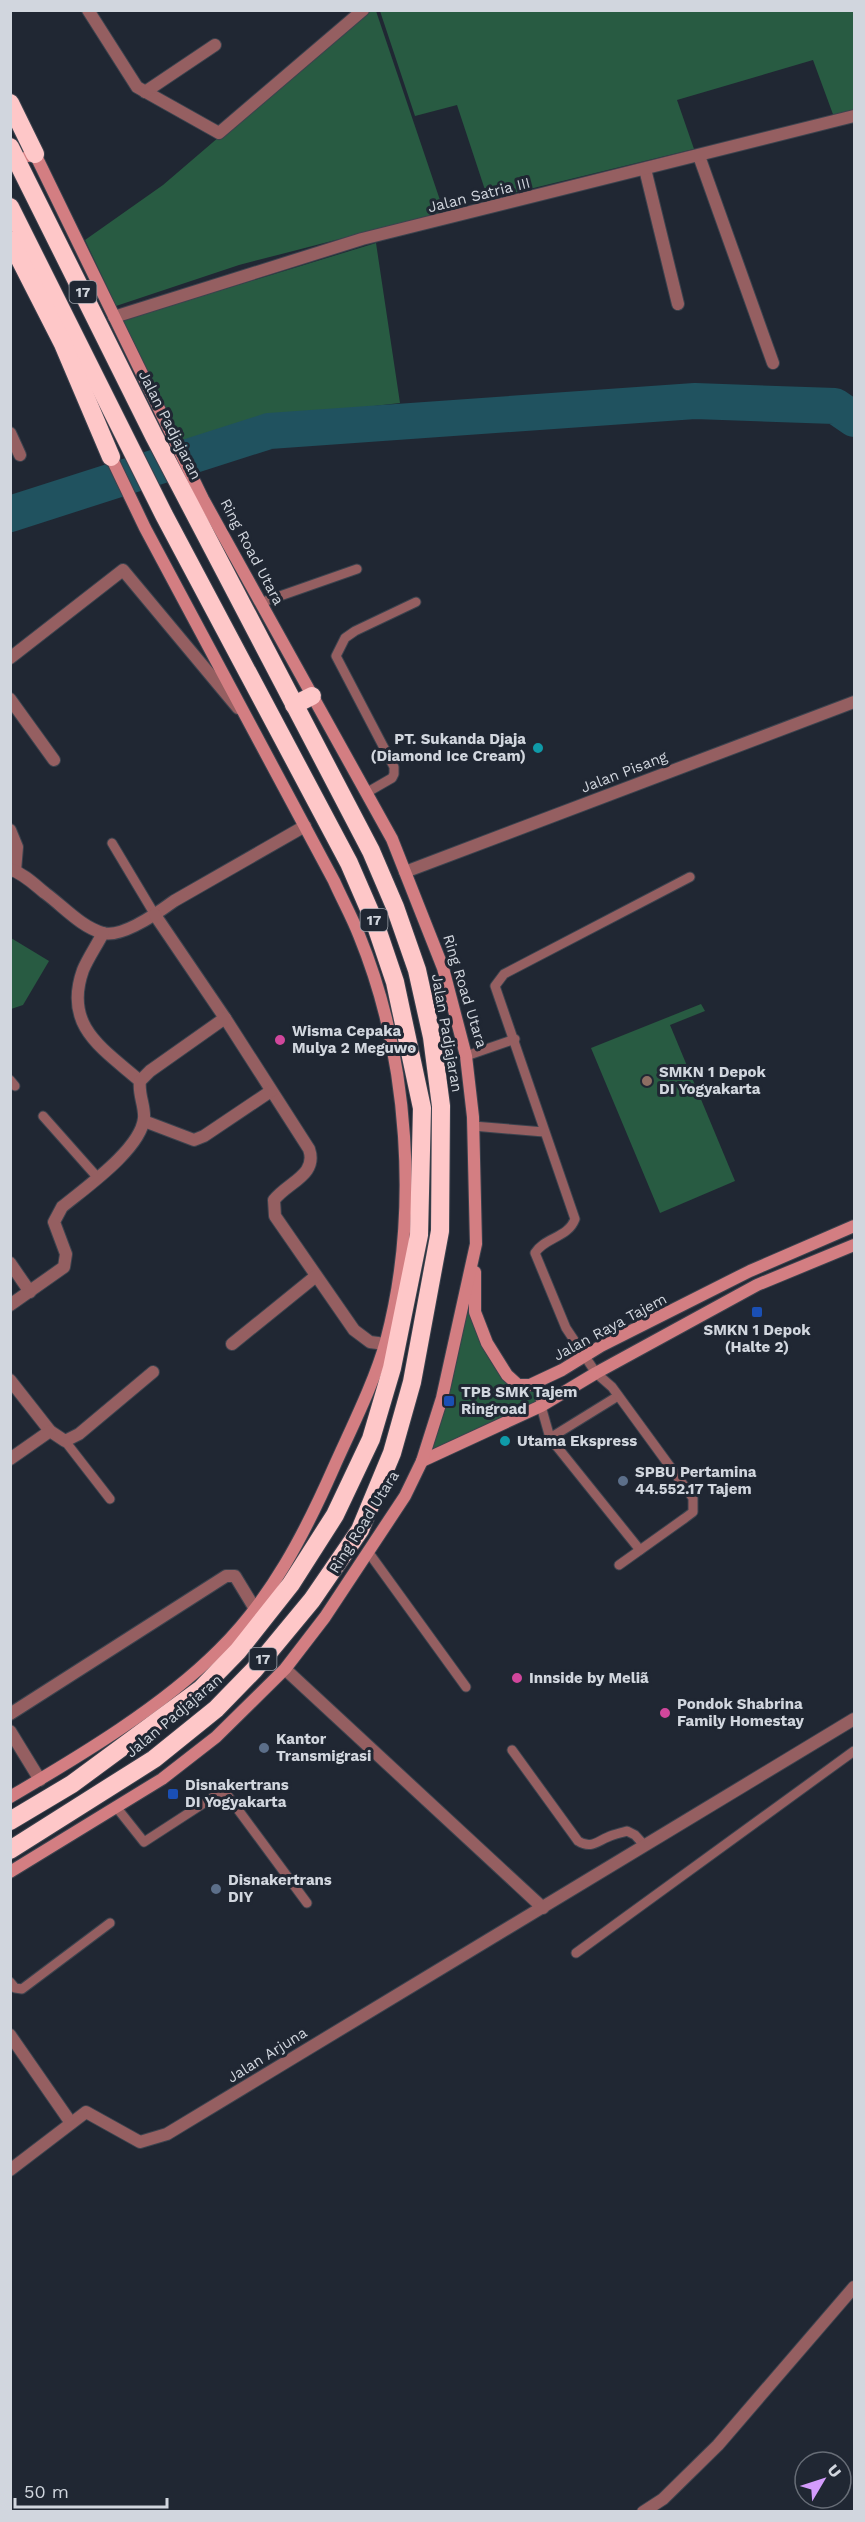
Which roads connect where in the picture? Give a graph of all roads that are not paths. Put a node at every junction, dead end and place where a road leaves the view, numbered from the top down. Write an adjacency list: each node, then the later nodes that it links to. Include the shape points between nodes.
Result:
1 (88, 10): 4 (street, via 130,80)
2 (363, 10): 4 (street, via 219,133)
3 (215, 45): 4 (street)
4 (145, 92)
5 (10, 104): 7 (highway)
6 (855, 116): 9 (street, Jalan Satria III)
7 (35, 153): 8 (street); 14 (street)
8 (14, 154): 16 (highway, Jalan Padjajaran / 17)
9 (699, 156): 10 (street, Jalan Satria III); 15 (street)
10 (645, 169): 13 (street); 14 (street, Jalan Satria III, via 362,239)
11 (10, 207): 86 (highway, Jalan Padjajaran / 17, via 164,515 349,863 395,982 422,1108 419,1235 392,1368 371,1439 335,1515 291,1584 238,1651 201,1689 72,1784)
12 (10, 240): 19 (highway, via 63,344)
13 (678, 304)
14 (114, 317): 16 (street)
15 (773, 363)
16 (161, 432): 20 (highway, Jalan Padjajaran / 17)
17 (10, 433): 18 (street)
18 (20, 455)
19 (111, 457): 29 (street)
20 (197, 502): 23 (street, Ring Road Utara); 28 (highway, Jalan Padjajaran / 17)
21 (357, 569): 23 (lane)
22 (416, 602): 31 (lane, via 350,635 336,656 393,767 392,778)
23 (260, 603): 25 (street, Ring Road Utara)
24 (10, 658): 29 (street, via 123,570)
25 (312, 696): 28 (highway); 31 (street, Ring Road Utara)
26 (10, 699): 30 (street)
27 (855, 702): 36 (street, Jalan Pisang)
28 (294, 705): 88 (highway, Jalan Padjajaran / 17, via 395,907 417,970 432,1037 441,1106 440,1231 412,1382 392,1453 360,1530 312,1600 254,1670 216,1708 154,1759)
29 (248, 721): 32 (street)
30 (54, 760)
31 (366, 793): 36 (street, Ring Road Utara)
32 (305, 826): 38 (street); 58 (street, via 365,951 400,1093 404,1220 397,1288)
33 (10, 830): 35 (street, via 17,847)
34 (112, 843): 38 (lane)
35 (13, 870): 39 (street, via 86,925)
36 (405, 872): 42 (street, Ring Road Utara, via 442,968)
37 (690, 877): 41 (lane, via 504,974 495,986)
38 (155, 915): 39 (street); 40 (street)
39 (104, 933): 43 (street, via 83,970 76,1005 80,1019 97,1043)
40 (225, 1018): 43 (street); 44 (street)
41 (515, 1039): 42 (lane); 48 (lane)
42 (466, 1056): 47 (street, Ring Road Utara)
43 (140, 1081): 46 (street)
44 (271, 1091): 46 (street, via 198,1139); 54 (street, via 312,1159 309,1169 274,1200 273,1208)
45 (43, 1116): 49 (lane)
46 (144, 1121): 49 (street, via 132,1143)
47 (473, 1126): 48 (lane); 51 (street, Ring Road Utara)
48 (544, 1132): 59 (lane, via 575,1220 567,1232 535,1252 566,1328)
49 (98, 1178): 55 (street, via 58,1211 54,1222 66,1261 58,1272)
50 (855, 1226): 59 (street, Jalan Raya Tajem, via 750,1271)
51 (476, 1244): 63 (street, via 475,1312 487,1343 518,1385); 70 (street, Ring Road Utara, via 442,1398)
52 (855, 1245): 61 (street, via 757,1285)
53 (10, 1263): 55 (street)
54 (316, 1276): 57 (street); 58 (street, via 354,1330 370,1342)
55 (30, 1292): 56 (street)
56 (10, 1305)
57 (232, 1344)
58 (385, 1344): 75 (street, via 315,1510)
59 (584, 1356): 61 (lane); 63 (street, Jalan Raya Tajem)
60 (153, 1372): 68 (street)
61 (596, 1373): 64 (lane); 65 (street)
62 (10, 1380): 66 (street)
63 (538, 1382): 65 (lane)
64 (618, 1396): 67 (lane); 72 (lane, via 693,1498 693,1512)
65 (541, 1406): 67 (lane); 70 (street)
66 (50, 1431): 68 (street); 69 (street)
67 (550, 1438): 72 (lane)
68 (65, 1442): 71 (lane)
69 (10, 1460)
70 (422, 1461): 73 (street, Ring Road Utara)
71 (110, 1499)
72 (640, 1550): 74 (lane)
73 (369, 1553): 76 (street, Ring Road Utara); 77 (lane)
74 (619, 1565)
75 (255, 1609): 78 (street, via 235,1576 226,1576); 83 (street, via 192,1676)
76 (285, 1669): 85 (street, Ring Road Utara, via 216,1737); 91 (street)
77 (466, 1687)
78 (12, 1711)
79 (855, 1719): 87 (street)
80 (10, 1731): 83 (street)
81 (512, 1750): 87 (lane, via 578,1841 588,1846 627,1831)
82 (855, 1751): 93 (lane)
83 (40, 1780): 84 (street)
84 (10, 1797)
85 (117, 1808): 89 (street, Ring Road Utara); 90 (lane, via 144,1842 225,1792)
86 (10, 1821)
87 (645, 1846): 91 (street)
88 (10, 1850)
89 (10, 1872)
90 (306, 1903)
91 (543, 1908): 96 (street, Jalan Arjuna, via 167,2134 140,2142 86,2112)
92 (110, 1923): 94 (lane, via 22,1989)
93 (576, 1953)
94 (10, 1982)
95 (10, 2035): 96 (street)
96 (71, 2122): 97 (street, Jalan Arjuna)
97 (10, 2170)
98 (855, 2287): 99 (street, via 718,2445 663,2499)
99 (643, 2511)

